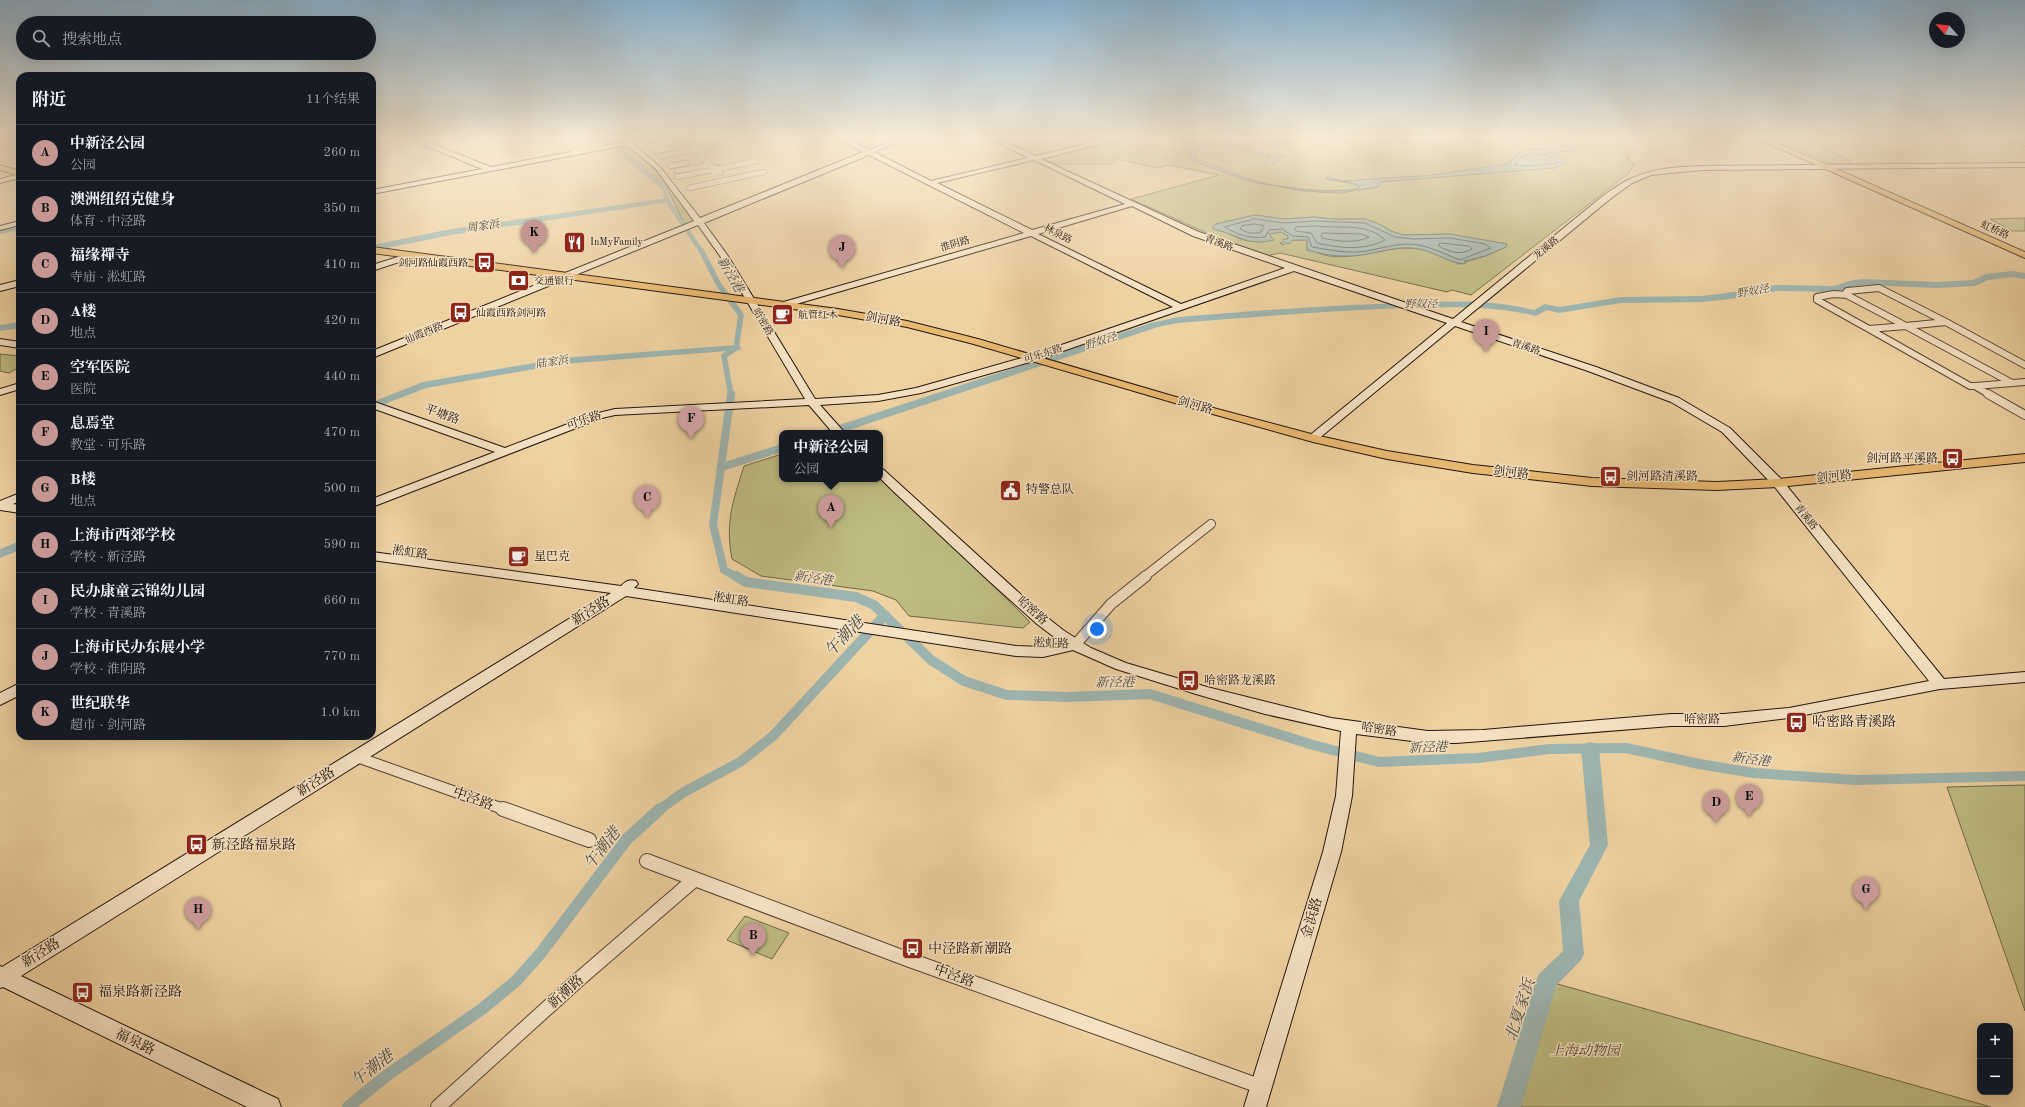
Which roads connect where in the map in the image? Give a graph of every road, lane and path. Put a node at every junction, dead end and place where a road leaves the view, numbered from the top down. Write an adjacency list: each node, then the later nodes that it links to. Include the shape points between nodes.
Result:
1 (674, 190): 8 (street, 哈密路)
2 (777, 190): 8 (street, 仙霞西路)
3 (944, 190): 11 (street, 林泉路)
4 (1101, 190): 7 (street, 青溪路)
5 (1618, 190): 25 (street, 龙溪路)
6 (1880, 190): 13 (main road, 虹桥路)
7 (1132, 204): 11 (street, 淮阴路); 16 (street, 青溪路, via 1212,240)
8 (698, 221): 17 (street, 仙霞西路); 21 (street, 哈密路, via 724,256)
9 (16, 224): 10 (street)
10 (0, 228)
11 (1032, 233): 22 (street, 淮阴路); 23 (street, 林泉路)
12 (376, 251): 14 (main road, 剑河路)
13 (2025, 254)
14 (408, 256): 15 (street); 17 (main road, 剑河路)
15 (376, 267)
16 (1292, 269): 23 (street, 可乐东路); 25 (street, 青溪路)
17 (564, 276): 21 (main road, 剑河路); 30 (street, 仙霞西路)
18 (16, 284): 19 (street)
19 (0, 288)
20 (1845, 294): 24 (street, via 1854,289 1879,288); 26 (street); 27 (street, via 1817,300)
21 (745, 300): 22 (main road, 剑河路); 38 (street, 哈密路)
22 (783, 305): 31 (main road, 剑河路, via 907,324)
23 (1180, 307): 31 (street, 可乐东路)
24 (1946, 322): 26 (street); 32 (street)
25 (1454, 323): 42 (street, 龙溪路); 46 (street, 青溪路, via 1676,400 1726,430)
26 (1906, 326): 27 (street); 34 (street)
27 (1868, 329): 35 (street, via 1970,386)
28 (0, 342): 29 (street)
29 (16, 344)
30 (376, 352)
31 (1038, 359): 38 (street, 可乐东路, via 917,391 878,398); 42 (main road, 剑河路)
32 (2025, 365)
33 (2025, 382): 34 (street)
34 (2012, 383): 35 (street)
35 (1975, 386): 40 (street)
36 (16, 387): 37 (street)
37 (0, 392)
38 (810, 401): 41 (street, 哈密路); 43 (street, 可乐路, via 615,412)
39 (376, 405): 43 (street, 平塘路)
40 (2025, 415)
41 (835, 430)
42 (1313, 438): 46 (main road, 剑河路, via 1430,462 1577,480 1717,486)
43 (504, 451): 47 (street, 可乐路)
44 (2025, 458): 46 (main road, 剑河路)
45 (883, 475): 52 (street, 哈密路, via 975,562)
46 (1778, 483): 54 (street, 青溪路)
47 (376, 501)
48 (1211, 524): 52 (street, via 1111,604)
49 (376, 549): 51 (street, 淞虹路)
50 (376, 556): 51 (street, 淞虹路)
51 (628, 588): 52 (street, 淞虹路, via 947,637 1016,651 1043,652); 58 (street, 新泾路)
52 (1075, 645): 57 (street, 哈密路, via 1093,655 1184,685 1282,712)
53 (2025, 677): 54 (street, 哈密路)
54 (1940, 684): 57 (street, 哈密路, via 1788,713 1724,720 1671,720 1458,737 1422,736)
55 (16, 690): 56 (street)
56 (0, 700)
57 (1349, 726): 63 (street, 金浜路, via 1347,770 1332,852)
58 (357, 757): 59 (street, 中泾路); 62 (street, 新泾路)
59 (589, 840)
60 (647, 861): 61 (street, 中泾路)
61 (695, 879): 63 (street, 中泾路, via 907,959); 65 (street, 新潮路, via 577,981)
62 (1, 977): 64 (street, 福泉路)
63 (1262, 1087): 66 (street, 金浜路)
64 (270, 1107)
65 (438, 1107)
66 (1255, 1107)

